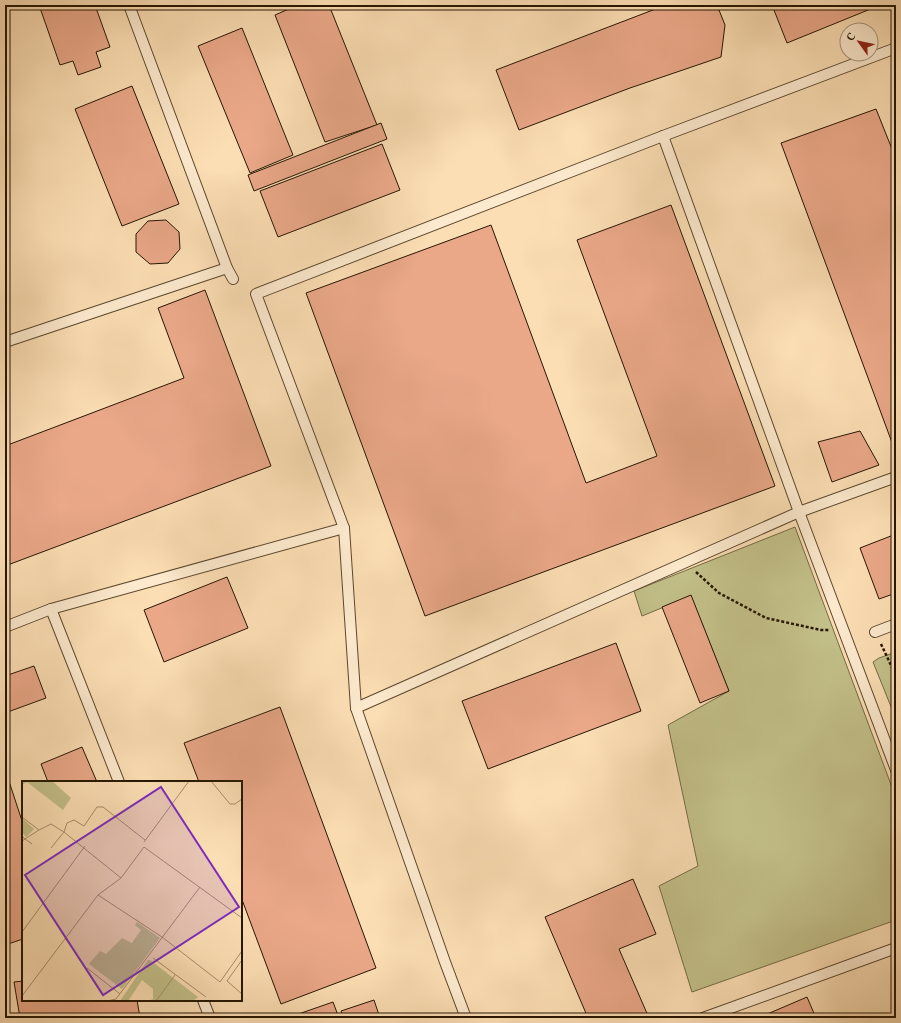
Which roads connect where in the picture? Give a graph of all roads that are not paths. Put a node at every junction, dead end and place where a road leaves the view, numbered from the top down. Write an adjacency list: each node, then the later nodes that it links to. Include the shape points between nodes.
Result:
1 (129, 5): 4 (lane)
2 (896, 48): 3 (lane)
3 (663, 136): 8 (lane); 9 (lane, via 256,294)
4 (227, 268): 5 (lane); 6 (lane)
5 (233, 279)
6 (5, 342)
7 (896, 478): 8 (lane)
8 (799, 512): 14 (lane); 15 (lane)
9 (344, 528): 10 (lane); 14 (lane)
10 (51, 609): 12 (lane); 16 (lane)
11 (896, 624): 13 (lane)
12 (5, 627)
13 (875, 632)
14 (356, 708): 20 (lane)
15 (896, 770)
16 (118, 781)
17 (896, 948): 21 (lane)
18 (203, 1001): 19 (lane)
19 (210, 1018)
20 (466, 1018)
21 (703, 1018)

